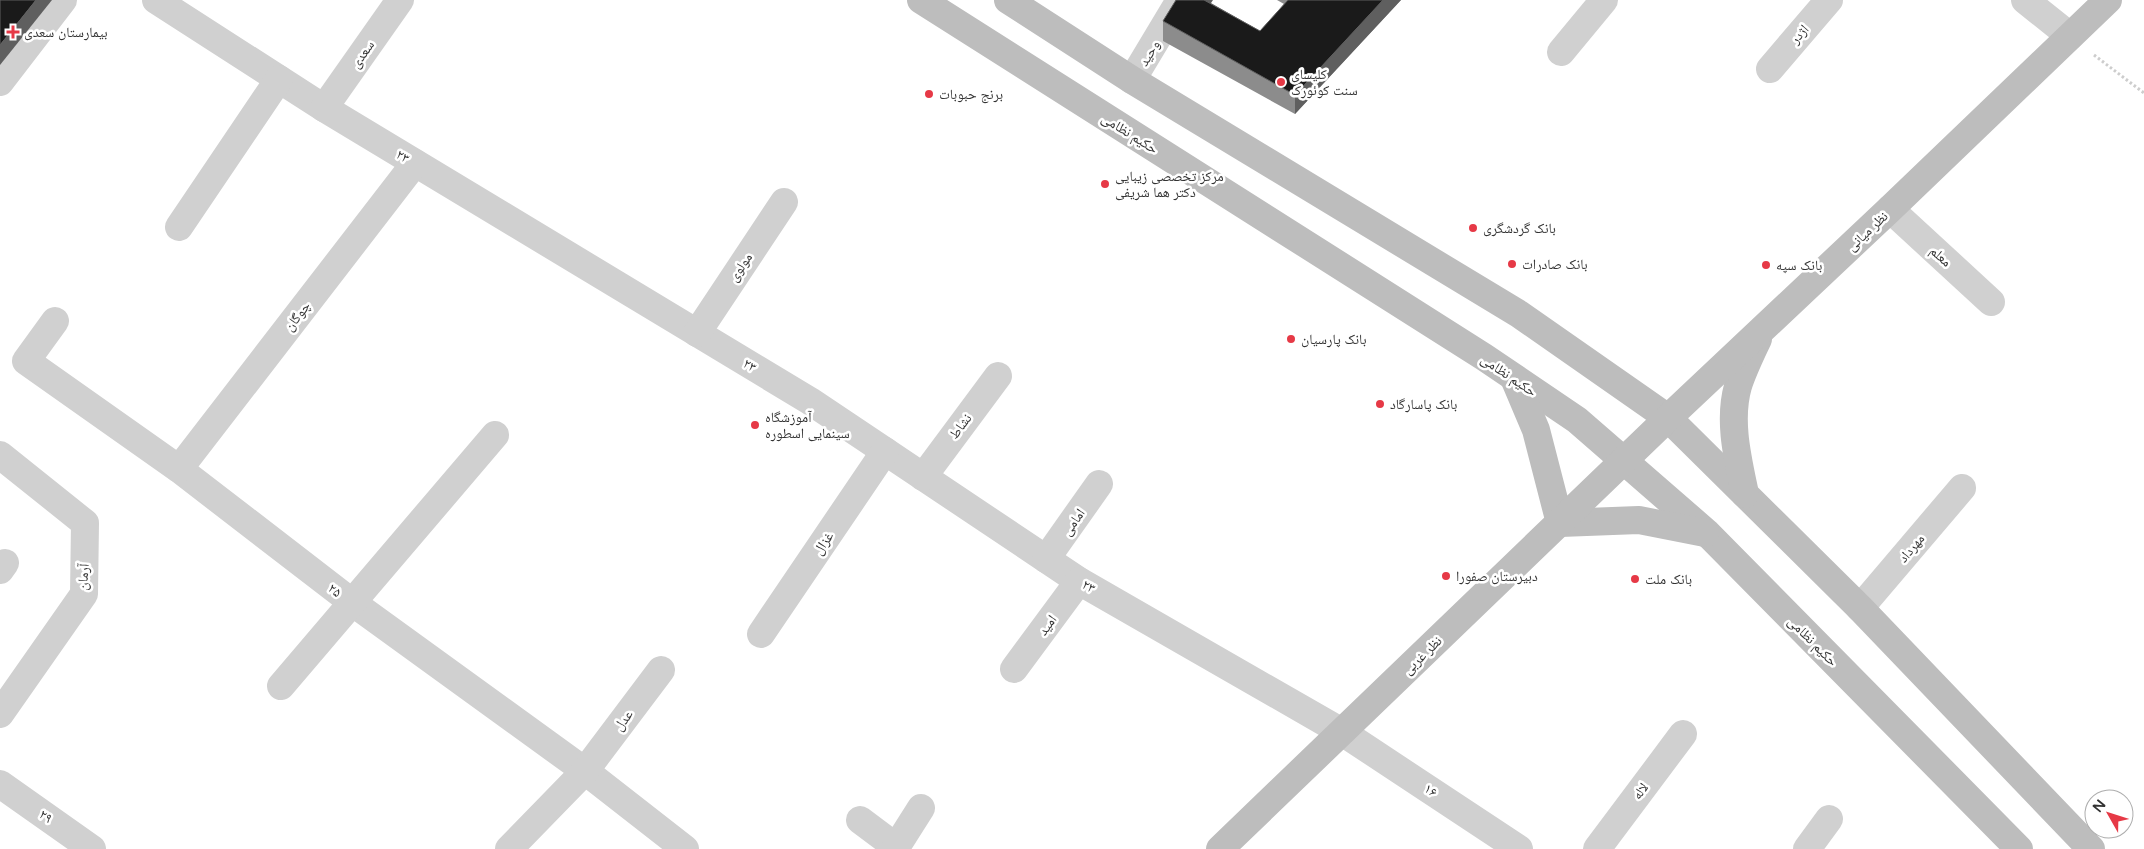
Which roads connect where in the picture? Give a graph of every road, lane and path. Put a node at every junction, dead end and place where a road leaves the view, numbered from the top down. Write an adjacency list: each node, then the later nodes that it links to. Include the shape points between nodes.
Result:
1 (63, 0): 16 (street)
2 (400, 0): 18 (street, سعدی)
3 (920, 0): 28 (main road, حکیم نظامی)
4 (1008, 0): 15 (main road)
5 (1180, 0): 15 (street, وحید)
6 (1604, 0): 12 (street)
7 (1828, 0): 13 (street, اژدر)
8 (2025, 0): 11 (street)
9 (2108, 0): 11 (main road, نظر میانی)
10 (174, 5): 14 (street, ۲۳)
11 (2070, 36): 17 (path); 21 (main road, نظر میانی)
12 (1561, 52)
13 (1770, 69)
14 (279, 79): 18 (street, ۲۳); 22 (street)
15 (1132, 80): 29 (main road, via 1519,314)
16 (0, 82)
17 (2144, 93)
18 (324, 108): 19 (street, ۲۳)
19 (416, 163): 26 (street, ۲۳); 34 (street, چوگان)
20 (784, 202): 26 (street, مولوی)
21 (1890, 210): 23 (street, معلم); 25 (main road, نظر میانی)
22 (179, 227)
23 (1991, 302)
24 (55, 321): 34 (street, ۲۵, via 26,361)
25 (1763, 328): 29 (main road, نظر میانی); 38 (main road, via 1738,386 1734,407 1736,448)
26 (697, 332): 31 (street, ۲۳, via 810,401)
27 (998, 376): 35 (street, نشاط)
28 (1514, 378): 33 (main road, حکیم نظامی, via 1576,420); 39 (main road, via 1536,430)
29 (1668, 418): 33 (main road, نظر میانی); 38 (main road)
30 (495, 435): 43 (street)
31 (885, 452): 35 (street, ۲۳); 45 (street, غزال)
32 (0, 455): 49 (street, آرمان, via 85,523 84,594)
33 (1625, 461): 39 (main road, نظر غربی); 40 (main road, حکیم نظامی)
34 (179, 469): 43 (street, ۲۵)
35 (923, 477): 41 (street, ۲۳)
36 (1099, 484): 41 (street, امامی)
37 (1962, 488): 44 (street, مهرداد)
38 (1746, 494): 44 (main road)
39 (1560, 523): 40 (main road, via 1640,520); 50 (main road, نظر غربی)
40 (1707, 533): 66 (main road, حکیم نظامی)
41 (1046, 559): 42 (street, ۲۳)
42 (1079, 581): 46 (street, امید); 50 (street, ۲۳)
43 (353, 603): 48 (street); 52 (street, ۲۵)
44 (1860, 608): 67 (main road)
45 (761, 634)
46 (1014, 669)
47 (661, 670): 52 (street, عدل)
48 (281, 686)
49 (0, 714)
50 (1342, 732): 62 (main road, نظر غربی); 63 (street, ۱۶)
51 (1683, 734): 64 (street, لاله)
52 (585, 771): 58 (street, ۲۵); 61 (street, عدل)
53 (0, 784): 57 (street, ۲۹)
54 (921, 808): 59 (street)
55 (1829, 819): 65 (street)
56 (860, 820): 59 (street)
57 (65, 841): 60 (street, ۲۹)
58 (678, 847)
59 (895, 848)
60 (92, 849)
61 (509, 849)
62 (1220, 849)
63 (1519, 849)
64 (1597, 849)
65 (1807, 849)
66 (2018, 849)
67 (2092, 849)

